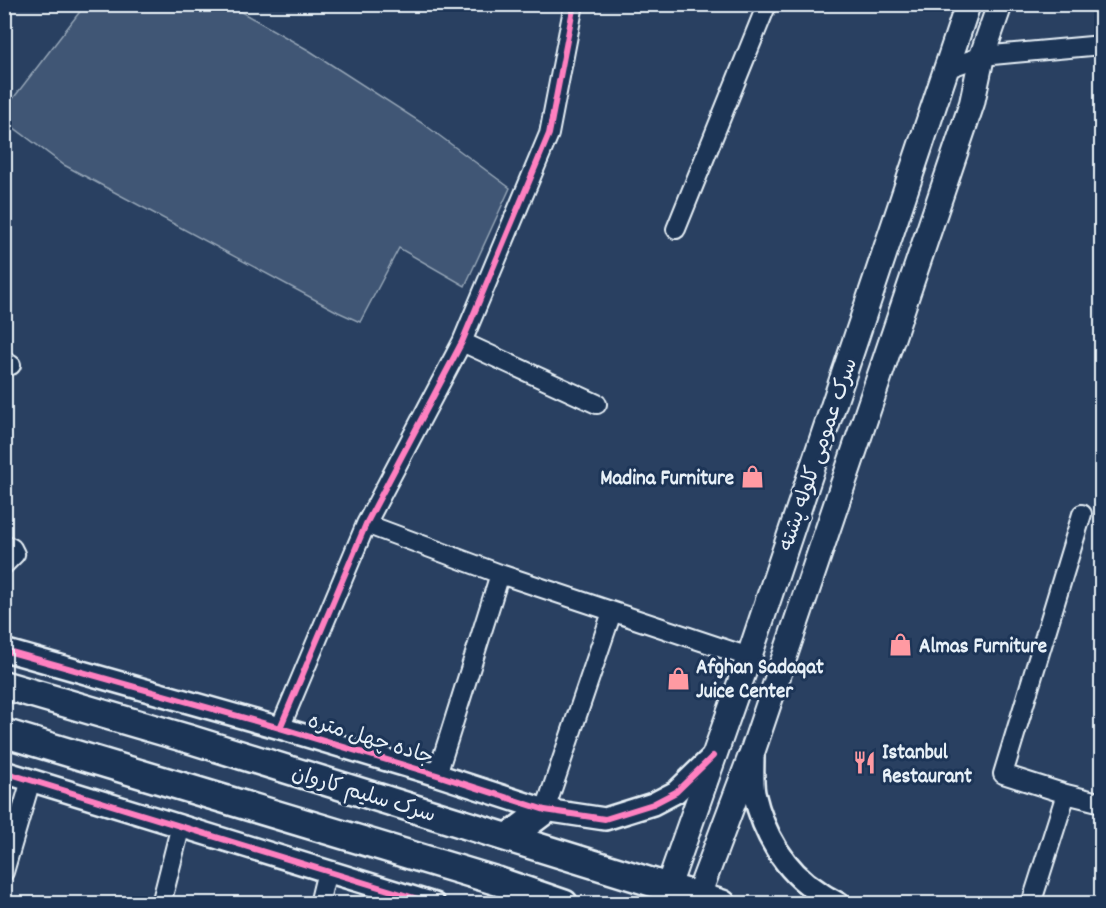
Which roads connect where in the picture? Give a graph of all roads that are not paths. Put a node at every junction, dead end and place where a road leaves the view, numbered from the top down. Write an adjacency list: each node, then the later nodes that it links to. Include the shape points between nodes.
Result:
1 (574, 4): 9 (street, via 549,134)
2 (767, 4): 8 (street)
3 (968, 4): 7 (main road, سرک عمومی کلوله پشته)
4 (1000, 4): 6 (main road, سرک عمومی کلوله پشته)
5 (1101, 45): 6 (street)
6 (982, 56): 7 (street); 22 (main road, سرک عمومی کلوله پشته, via 972,103)
7 (946, 69): 18 (main road, سرک عمومی کلوله پشته)
8 (676, 230)
9 (462, 342): 10 (street); 12 (street)
10 (597, 404)
11 (1082, 514): 27 (street, via 1003,774)
12 (366, 524): 15 (street); 20 (street)
13 (4, 544): 14 (street, via 15,554)
14 (4, 564)
15 (500, 574): 16 (street); 25 (street)
16 (612, 612): 18 (street); 29 (street)
17 (4, 650): 20 (street, جاده چهل متره)
18 (748, 657): 23 (main road, سرک عمومی کلوله پشته)
19 (4, 685): 31 (main road, سرک سلیم کاروان)
20 (280, 728): 25 (street, جاده چهل متره)
21 (4, 734): 34 (main road)
22 (753, 750): 36 (main road, سرک عمومی کلوله پشته); 41 (street, via 754,791 764,827 778,852 817,892)
23 (713, 756): 29 (street, جاده چهل متره, via 676,792 653,804 605,819); 35 (main road, سرک عمومی کلوله پشته)
24 (4, 772): 26 (street)
25 (437, 775): 29 (street, جاده چهل متره)
26 (31, 780): 30 (street); 32 (street)
27 (1066, 794): 28 (street); 42 (street)
28 (1101, 803)
29 (545, 810): 31 (main road)
30 (181, 825): 33 (street); 37 (street)
31 (509, 837): 35 (main road, سرک سلیم کاروان)
32 (4, 872)
33 (327, 872): 38 (street); 39 (street)
34 (496, 892): 40 (main road)
35 (665, 895): 36 (main road, سرک سلیم کاروان)
36 (705, 901)
37 (161, 903)
38 (319, 903)
39 (434, 903)
40 (564, 903)
41 (839, 903)
42 (1031, 903)

